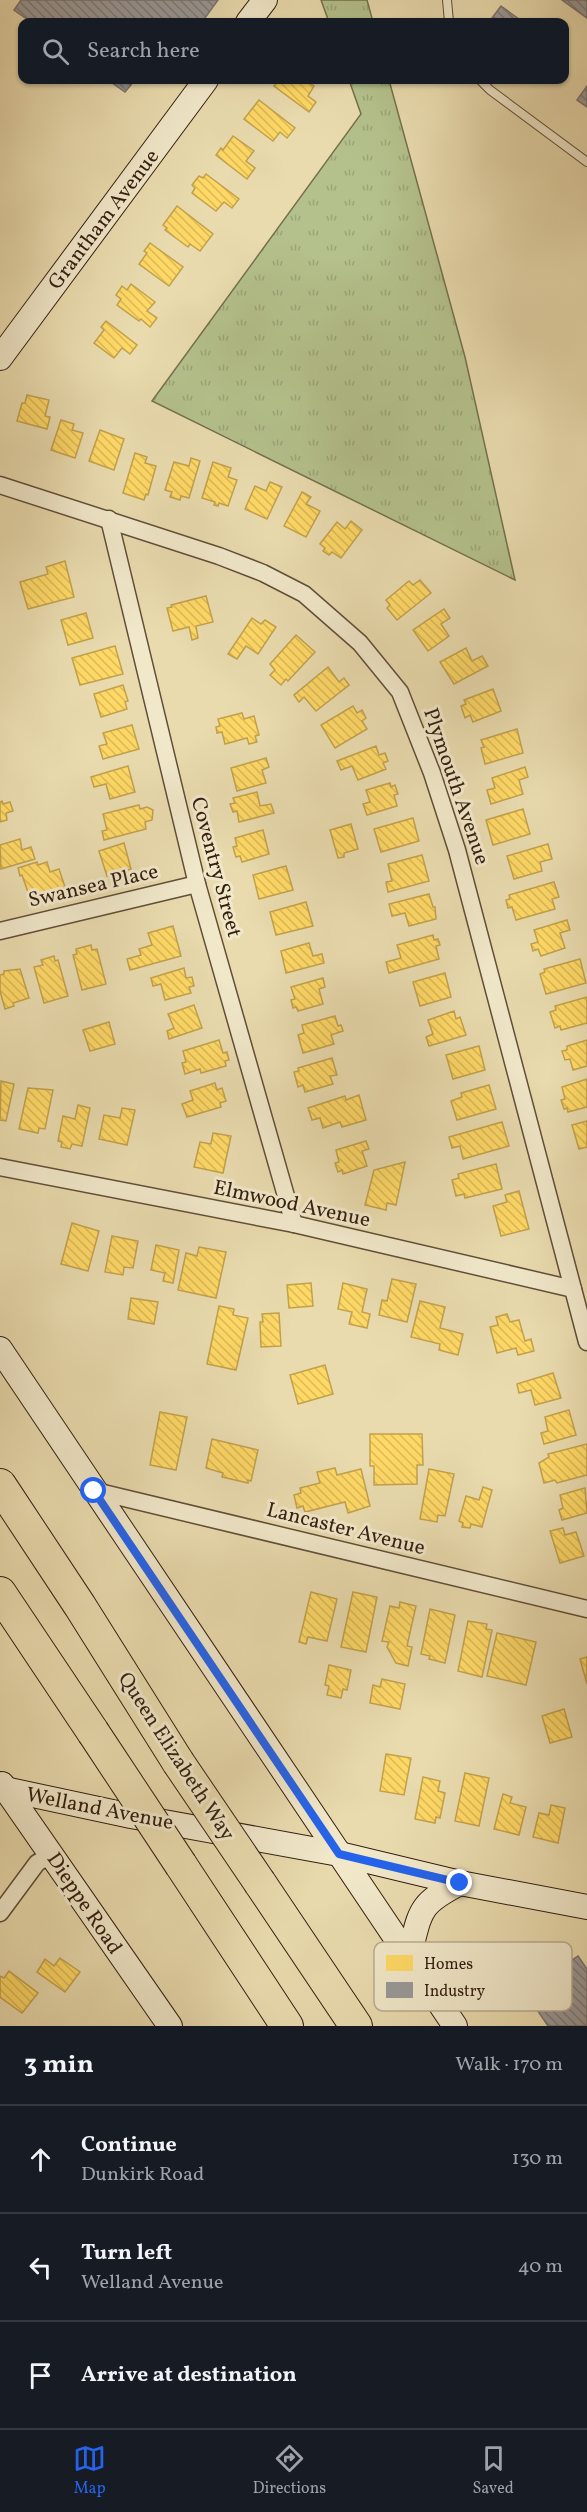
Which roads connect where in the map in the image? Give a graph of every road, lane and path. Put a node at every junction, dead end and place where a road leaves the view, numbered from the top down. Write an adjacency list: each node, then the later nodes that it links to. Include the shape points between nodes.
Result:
1 (265, 0): 3 (street)
2 (447, 0): 4 (lane)
3 (251, 18)
4 (449, 18)
5 (203, 84): 8 (street, Grantham Avenue)
6 (484, 84): 7 (lane)
7 (587, 162)
8 (0, 358)
9 (0, 485): 10 (street, Plymouth Avenue)
10 (109, 519): 11 (street, Coventry Street); 15 (street, Plymouth Avenue, via 230,560 304,594 360,643 400,692 458,850)
11 (197, 884): 12 (street, Swansea Place); 14 (street, Coventry Street)
12 (0, 931)
13 (0, 1167): 14 (street, Elmwood Avenue)
14 (294, 1224): 15 (street, Elmwood Avenue)
15 (580, 1290): 16 (street, Plymouth Avenue)
16 (587, 1342)
17 (0, 1349): 19 (street)
18 (0, 1485): 33 (highway, Queen Elizabeth Way, bridge, via 178,1762)
19 (94, 1491): 21 (street, Lancaster Avenue); 24 (street)
20 (0, 1593): 32 (highway, bridge)
21 (587, 1609)
22 (2, 1786): 23 (street, Dieppe Road); 24 (street, Welland Avenue, via 131,1816)
23 (52, 1854): 27 (street, via 37,1863); 31 (street, Dieppe Road)
24 (339, 1854): 25 (street, Welland Avenue); 28 (street)
25 (460, 1883): 26 (street, Welland Avenue); 29 (street, via 437,1895 421,1910)
26 (587, 1907)
27 (0, 1912)
28 (399, 1942)
29 (413, 1942)
30 (445, 2011): 34 (street)
31 (170, 2026)
32 (288, 2026)
33 (356, 2026)
34 (455, 2026)

